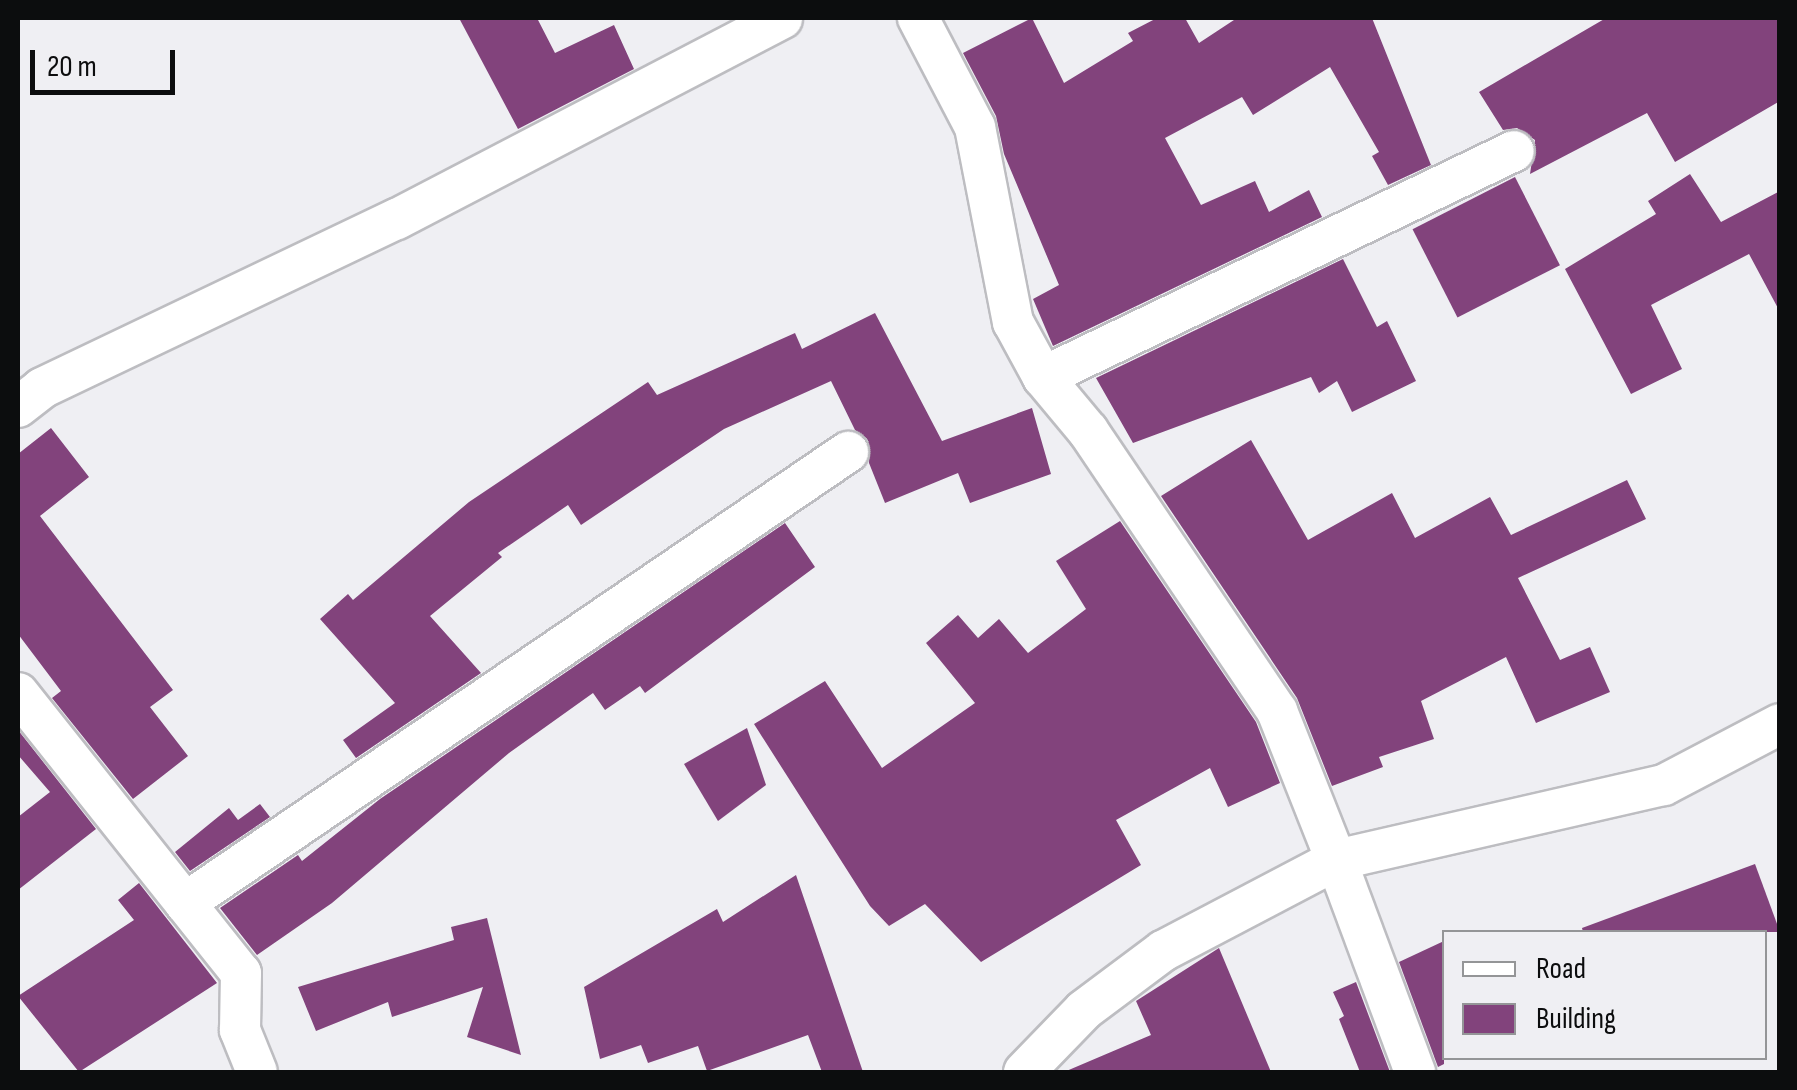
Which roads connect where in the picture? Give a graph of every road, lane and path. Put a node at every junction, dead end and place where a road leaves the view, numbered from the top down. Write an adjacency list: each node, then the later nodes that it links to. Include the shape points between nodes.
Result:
1 (918, 18): 4 (street, via 975,127 1012,322)
2 (782, 19): 5 (street, via 397,219 42,388)
3 (1514, 151): 4 (street)
4 (1043, 377): 9 (street, via 1088,431 1277,711)
5 (18, 407)
6 (848, 452): 10 (street)
7 (18, 693): 10 (street)
8 (1780, 724): 9 (street, via 1664,785)
9 (1336, 860): 12 (street, via 1162,952 1084,1010); 13 (street)
10 (185, 902): 11 (street, via 241,973 240,1030)
11 (257, 1072)
12 (1024, 1072)
13 (1415, 1072)

